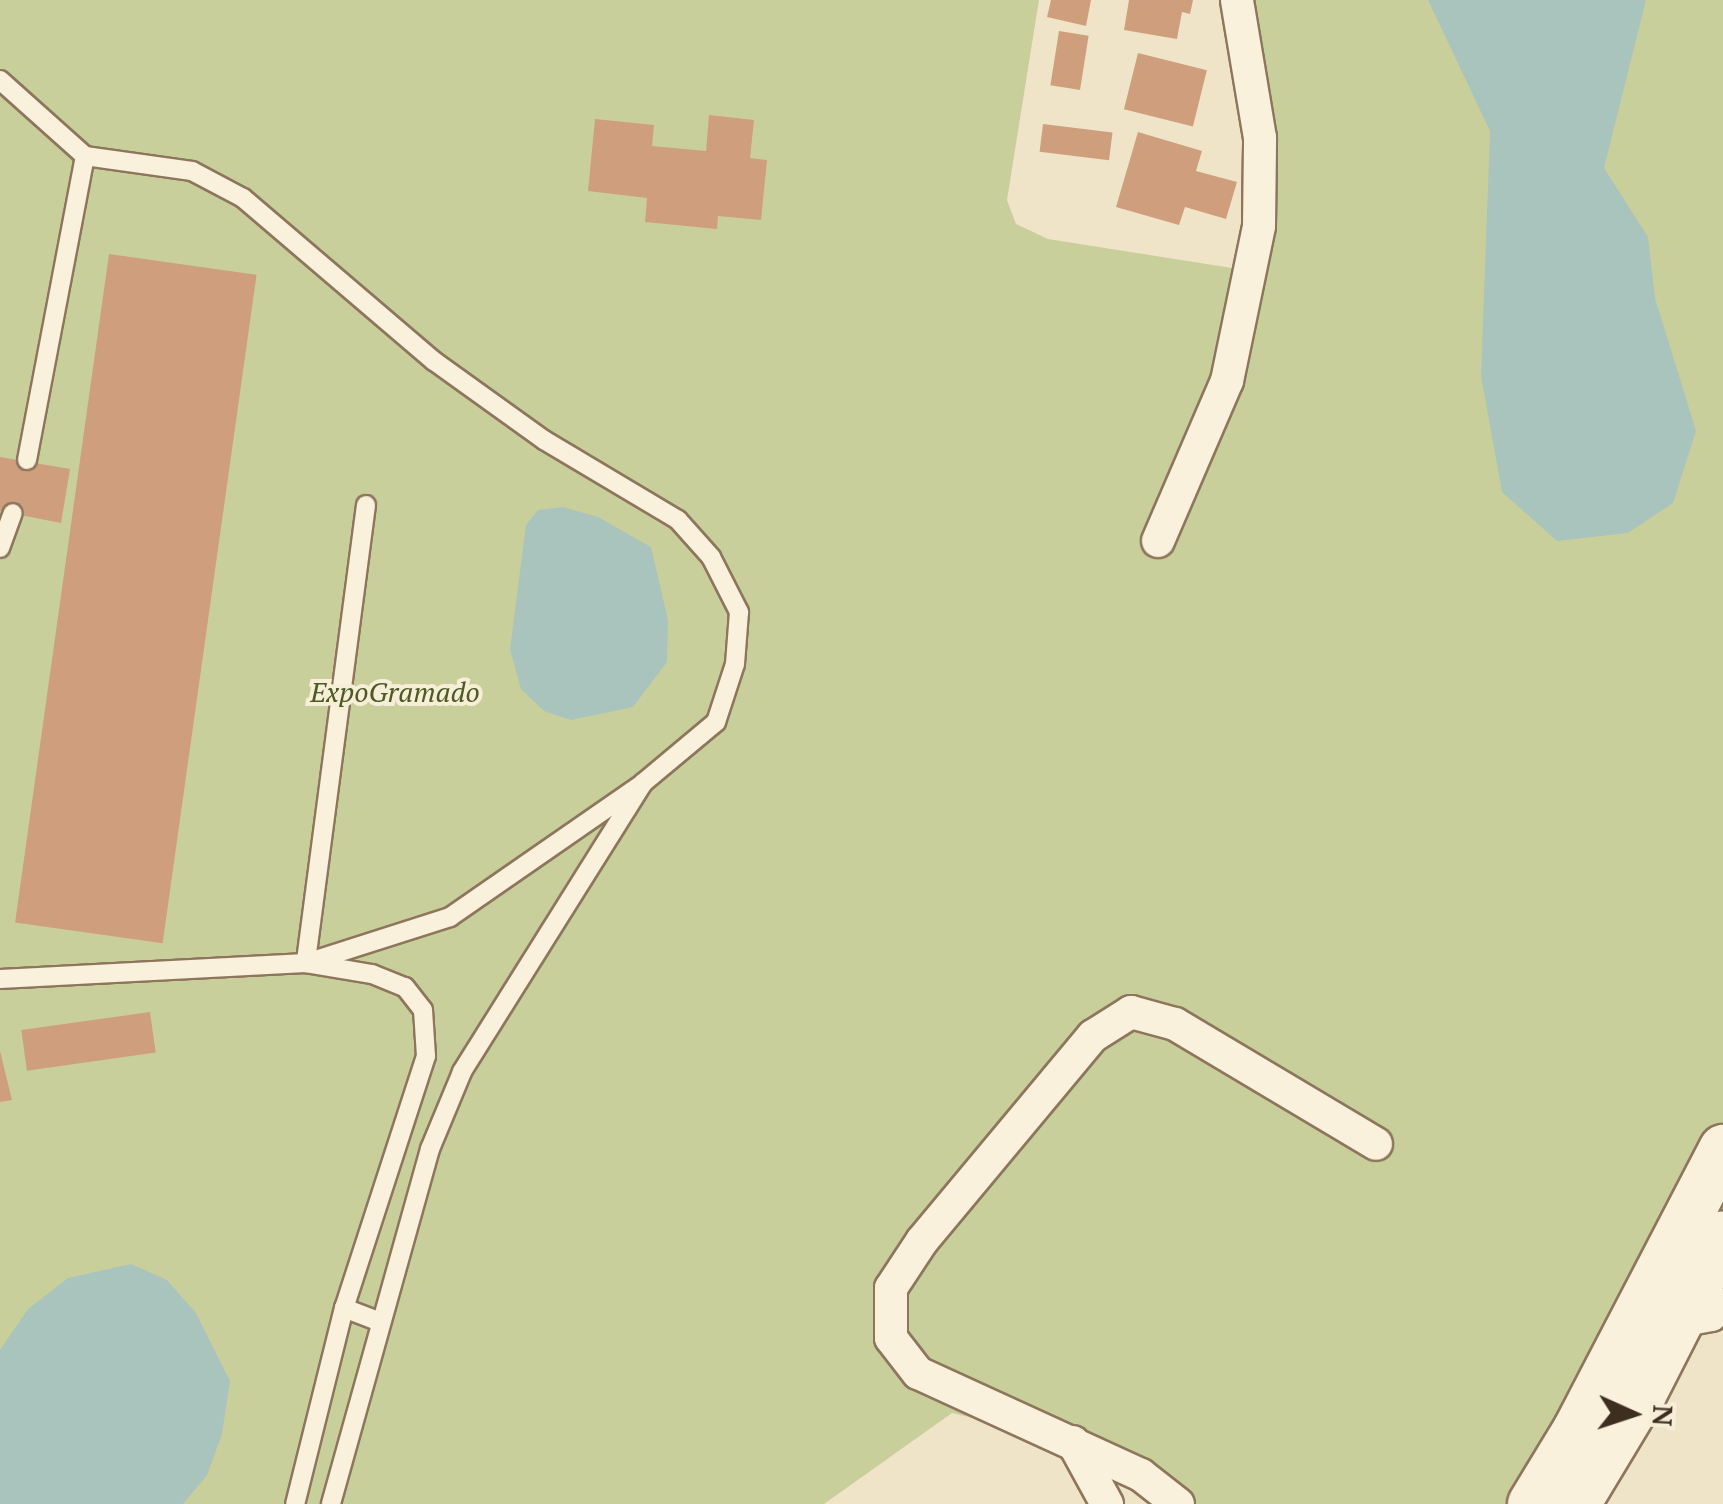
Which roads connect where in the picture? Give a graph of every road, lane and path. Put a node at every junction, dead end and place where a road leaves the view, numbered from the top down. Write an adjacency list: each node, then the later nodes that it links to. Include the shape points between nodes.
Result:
1 (1236, 0): 7 (street, via 1260,138 1258,226 1227,382)
2 (0, 80): 3 (lane)
3 (85, 156): 4 (lane); 9 (lane, via 192,171 242,198 434,362 544,440 678,520 712,557 739,612 728,696 716,722 692,747)
4 (27, 460)
5 (366, 505): 10 (lane)
6 (13, 513): 8 (lane)
7 (1158, 541)
8 (0, 548)
9 (644, 783): 10 (lane, via 450,917); 16 (lane, via 462,1072 430,1148)
10 (306, 963): 11 (lane); 15 (lane, via 405,987 423,1010 426,1034 426,1056)
11 (0, 979)
12 (1376, 1144): 17 (street, via 1175,1024 1131,1012 1093,1036 891,1288 891,1338 918,1373)
13 (1723, 1149): 14 (main road)
14 (1691, 1299): 22 (main road); 23 (main road)
15 (344, 1308): 16 (lane); 18 (lane)
16 (380, 1322): 19 (lane)
17 (1073, 1442): 20 (street); 21 (street, via 1141,1475)
18 (295, 1504)
19 (331, 1504)
20 (1107, 1504)
21 (1178, 1504)
22 (1532, 1504)
23 (1576, 1504)

